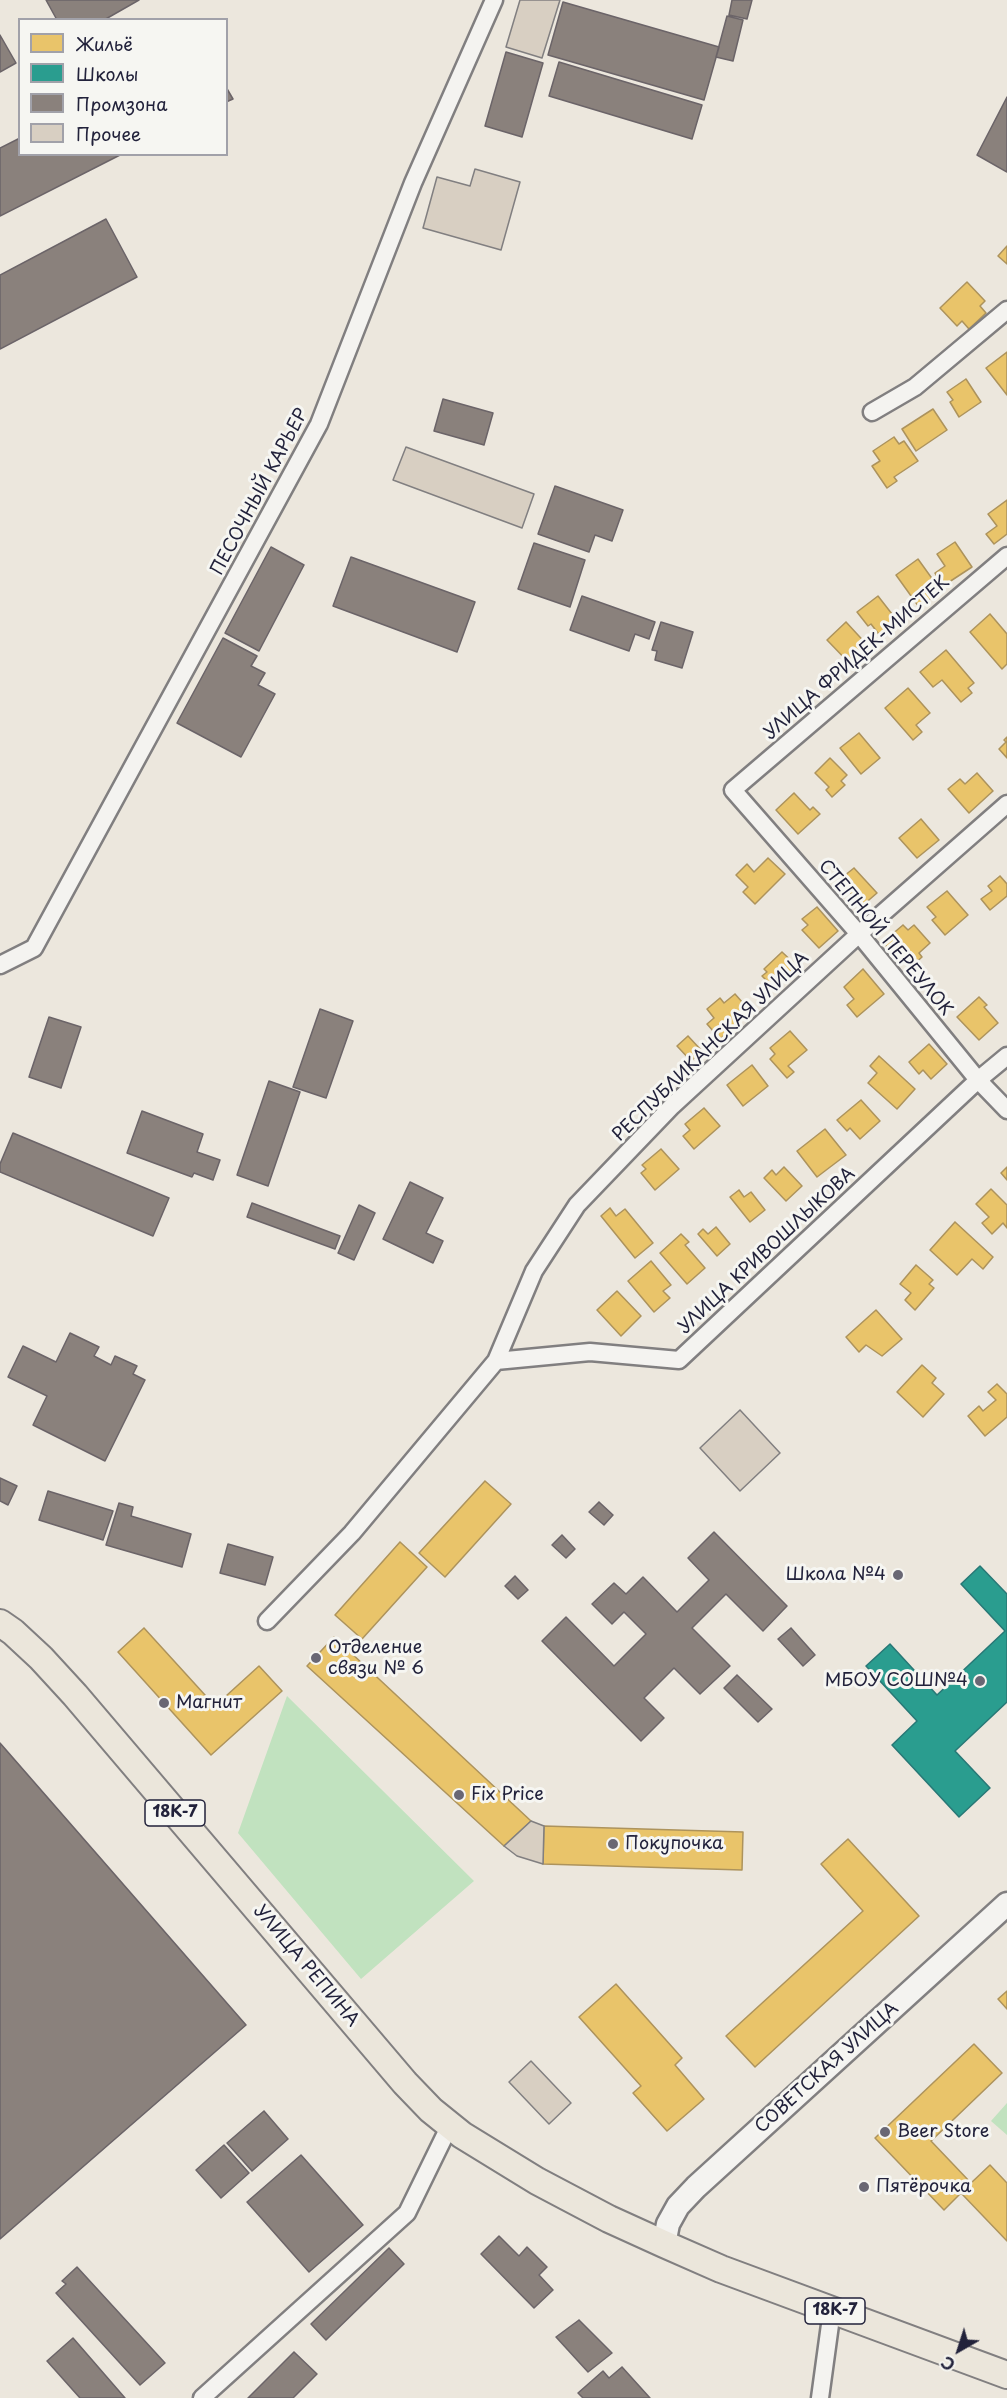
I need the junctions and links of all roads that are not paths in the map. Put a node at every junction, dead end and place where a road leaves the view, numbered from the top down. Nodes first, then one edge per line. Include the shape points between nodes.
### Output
1 (494, 0) edge
2 (1007, 310) edge
3 (872, 412) dead end
4 (1007, 556) edge
5 (733, 790) joint
6 (1007, 804) edge
7 (859, 934) junction
8 (0, 965) edge
9 (1007, 1056) edge
10 (978, 1080) junction
11 (1007, 1110) edge
12 (496, 1361) junction
13 (267, 1621) dead end
14 (0, 1623) edge
15 (1007, 1904) edge
16 (450, 2125) junction
17 (664, 2244) junction
18 (832, 2310) junction
19 (1007, 2375) edge
20 (202, 2398) edge
21 (820, 2398) edge

1 - 8 street, ПЕСОЧНЫЙ КАРЬЕР via 413,183 320,424 34,948
2 - 3 street via 915,387
4 - 5 street, УЛИЦА ФРИДЕК-МИСТЕК
5 - 7 street, СТЕПНОЙ ПЕРЕУЛОК
6 - 7 street, РЕСПУБЛИКАНСКАЯ УЛИЦА
7 - 10 street, СТЕПНОЙ ПЕРЕУЛОК
7 - 12 street, РЕСПУБЛИКАНСКАЯ УЛИЦА via 672,1106 577,1205 534,1271
9 - 10 street, УЛИЦА КРИВОШЛЫКОВА
10 - 11 street, СТЕПНОЙ ПЕРЕУЛОК
10 - 12 street, УЛИЦА КРИВОШЛЫКОВА via 679,1360 590,1352
12 - 13 street via 352,1533
14 - 16 main road, УЛИЦА РЕПИНА / 18К-7 via 14,1632 75,1695 405,2083
15 - 17 main road, СОВЕТСКАЯ УЛИЦА via 696,2187 678,2206 668,2224
16 - 17 main road, УЛИЦА РЕПИНА / 18К-7 via 537,2181
16 - 20 street via 407,2213
17 - 18 main road, 18К-7
18 - 19 main road, 18К-7
18 - 21 street

